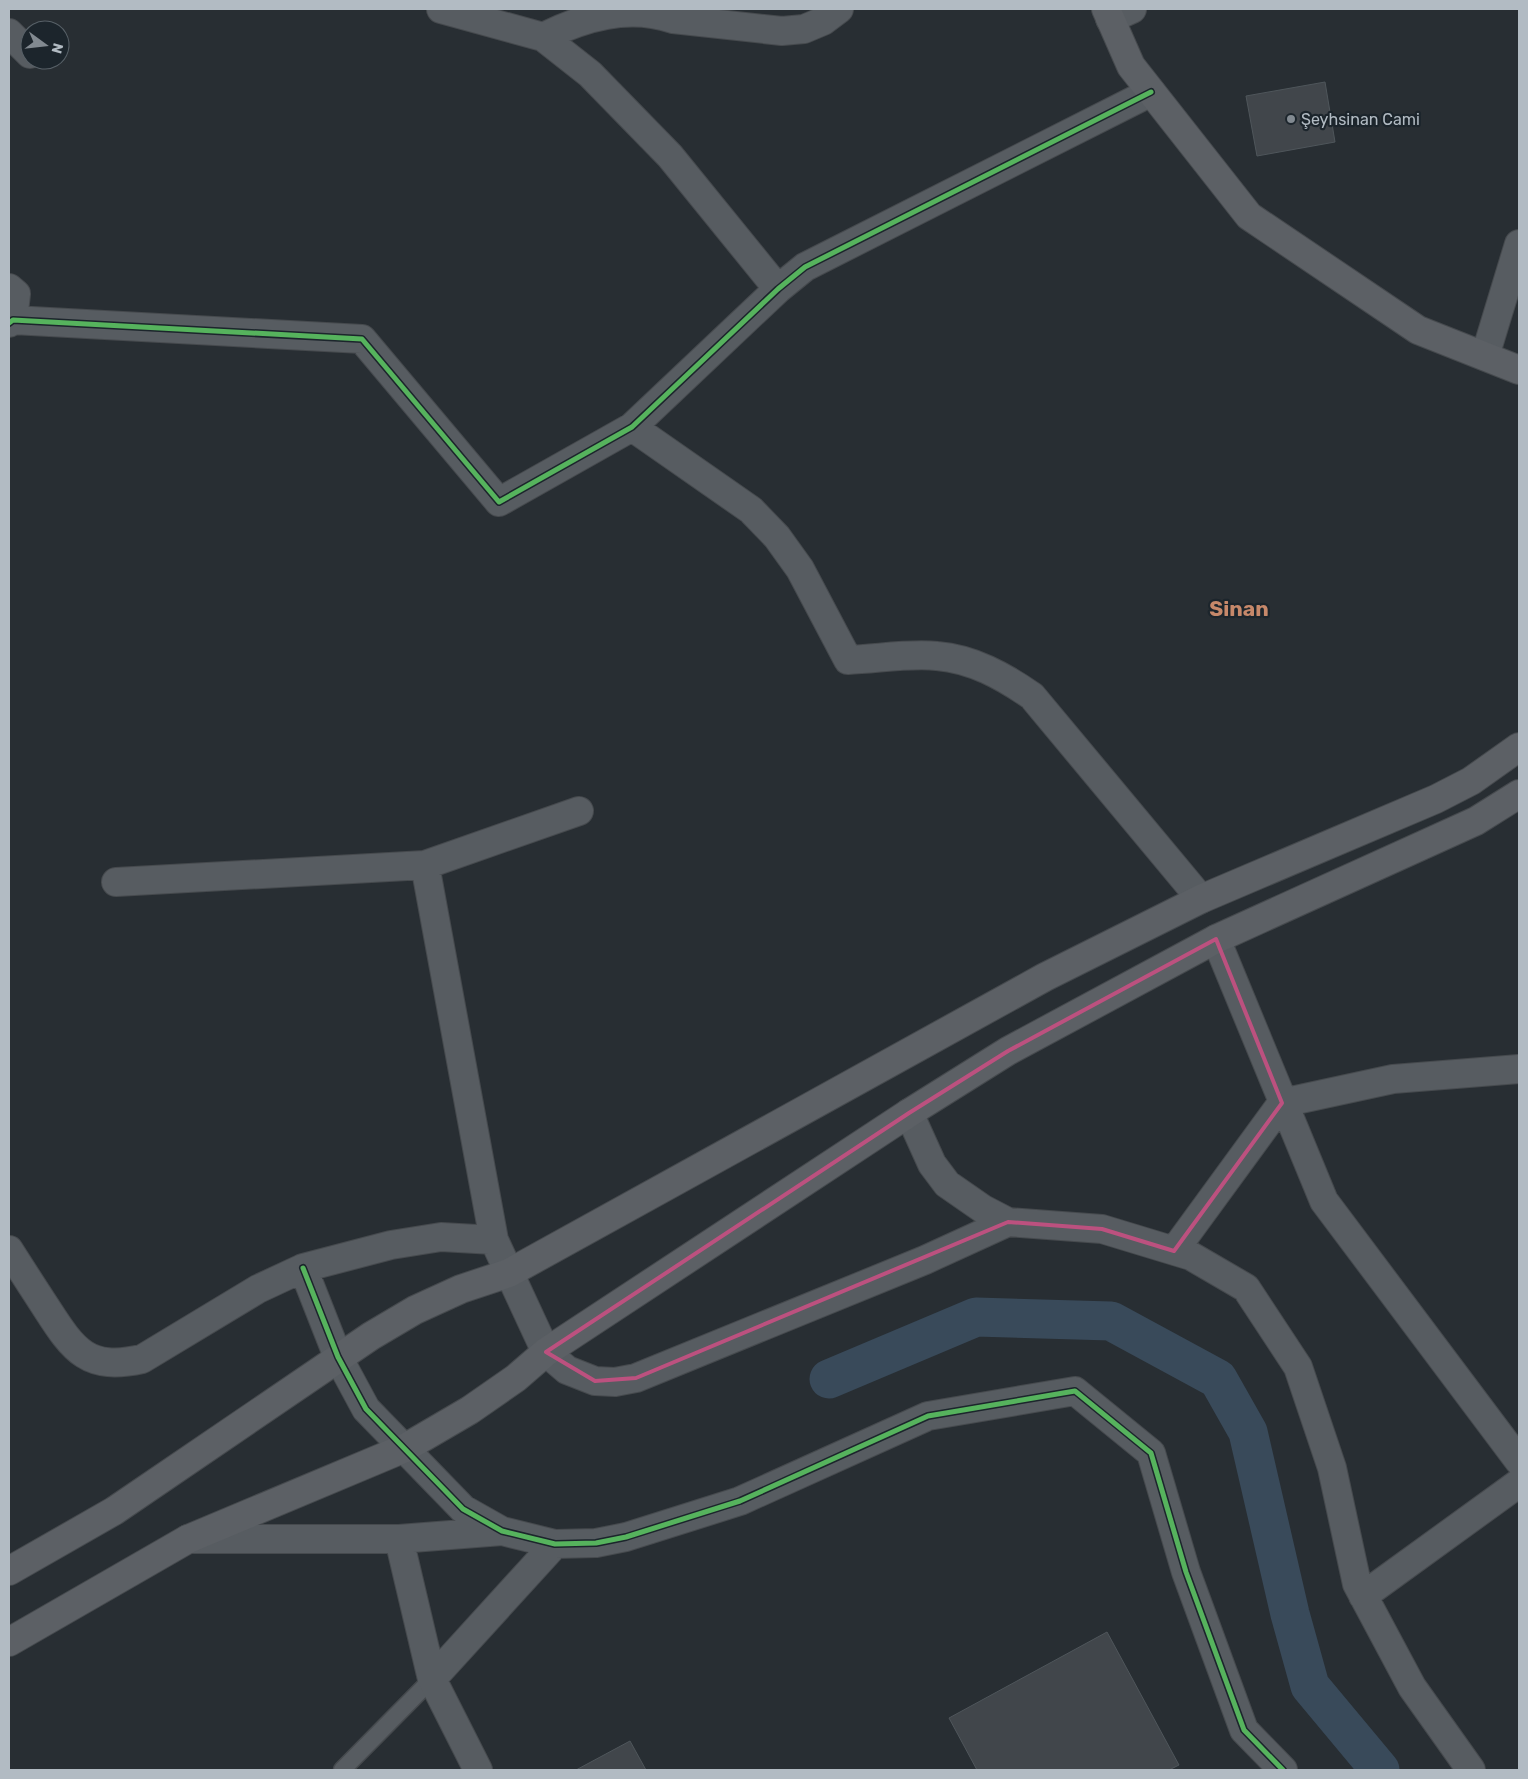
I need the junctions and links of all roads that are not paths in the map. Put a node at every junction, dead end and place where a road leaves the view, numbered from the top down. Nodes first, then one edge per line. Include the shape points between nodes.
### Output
1 (441, 9) edge
2 (838, 9) edge
3 (1116, 12) edge
4 (9, 33) edge
5 (543, 37) junction
6 (20, 44) edge
7 (1151, 92) junction
8 (1519, 244) edge
9 (9, 288) edge
10 (778, 289) junction
11 (11, 322) edge
12 (1485, 356) junction
13 (1519, 370) edge
14 (632, 428) junction
15 (1519, 747) edge
16 (1519, 794) edge
17 (579, 811) dead end
18 (425, 865) junction
19 (116, 882) dead end
20 (1201, 899) junction
21 (1216, 939) junction
22 (1519, 1069) edge
23 (1282, 1103) junction
24 (909, 1113) junction
25 (1008, 1222) junction
26 (494, 1240) junction
27 (9, 1250) edge
28 (1174, 1251) junction
29 (303, 1268) junction
30 (509, 1272) junction
31 (546, 1352) junction
32 (338, 1357) junction
33 (405, 1448) junction
34 (1519, 1461) edge
35 (1519, 1483) edge
36 (502, 1531) junction
37 (188, 1539) junction
38 (399, 1539) junction
39 (555, 1544) junction
40 (9, 1571) edge
41 (1363, 1596) junction
42 (9, 1642) edge
43 (432, 1678) junction
44 (342, 1770) edge
45 (478, 1770) edge
46 (1283, 1770) edge
47 (1471, 1770) edge

1 - 5 street
2 - 5 street via 804,28 782,31 673,19 656,13 622,12 580,22
3 - 7 main road via 1131,66
4 - 6 street
5 - 10 street via 590,74 670,156
7 - 10 street via 805,267
7 - 12 main road via 1249,216 1418,330
8 - 12 street
9 - 11 street via 16,294
10 - 14 street
11 - 14 street via 362,340 499,502
12 - 13 main road
14 - 20 street via 751,510 800,570 848,660 937,656 973,663 1004,676 1032,696
15 - 20 main road via 1471,781 1436,799
16 - 21 main road via 1476,821
17 - 18 street
18 - 19 street
18 - 26 street
20 - 30 main road via 1045,977
21 - 23 street
21 - 24 main road via 1025,1042
22 - 23 street via 1393,1080
23 - 28 street
23 - 34 street via 1324,1201
24 - 25 street via 932,1164 947,1184
24 - 31 main road
25 - 28 street via 1102,1229
25 - 31 street via 925,1260 636,1378 595,1381 567,1370
26 - 29 street via 441,1237
26 - 30 street
27 - 29 street via 68,1343 86,1356 122,1364 142,1359 258,1289
28 - 41 street via 1191,1256 1246,1288 1298,1367 1332,1468 1357,1584
29 - 32 street
30 - 31 street
30 - 32 main road via 415,1310
31 - 33 main road via 470,1410
32 - 33 street via 366,1409
32 - 40 main road via 114,1511
33 - 36 street via 463,1509
33 - 37 main road
35 - 41 street
36 - 38 street
36 - 39 street
37 - 38 street
37 - 42 main road
38 - 43 street
39 - 43 street
39 - 46 street via 596,1543 626,1537 740,1501 928,1416 1075,1391 1151,1453 1186,1572 1244,1730
41 - 47 street via 1412,1687
43 - 44 lane
43 - 45 street

